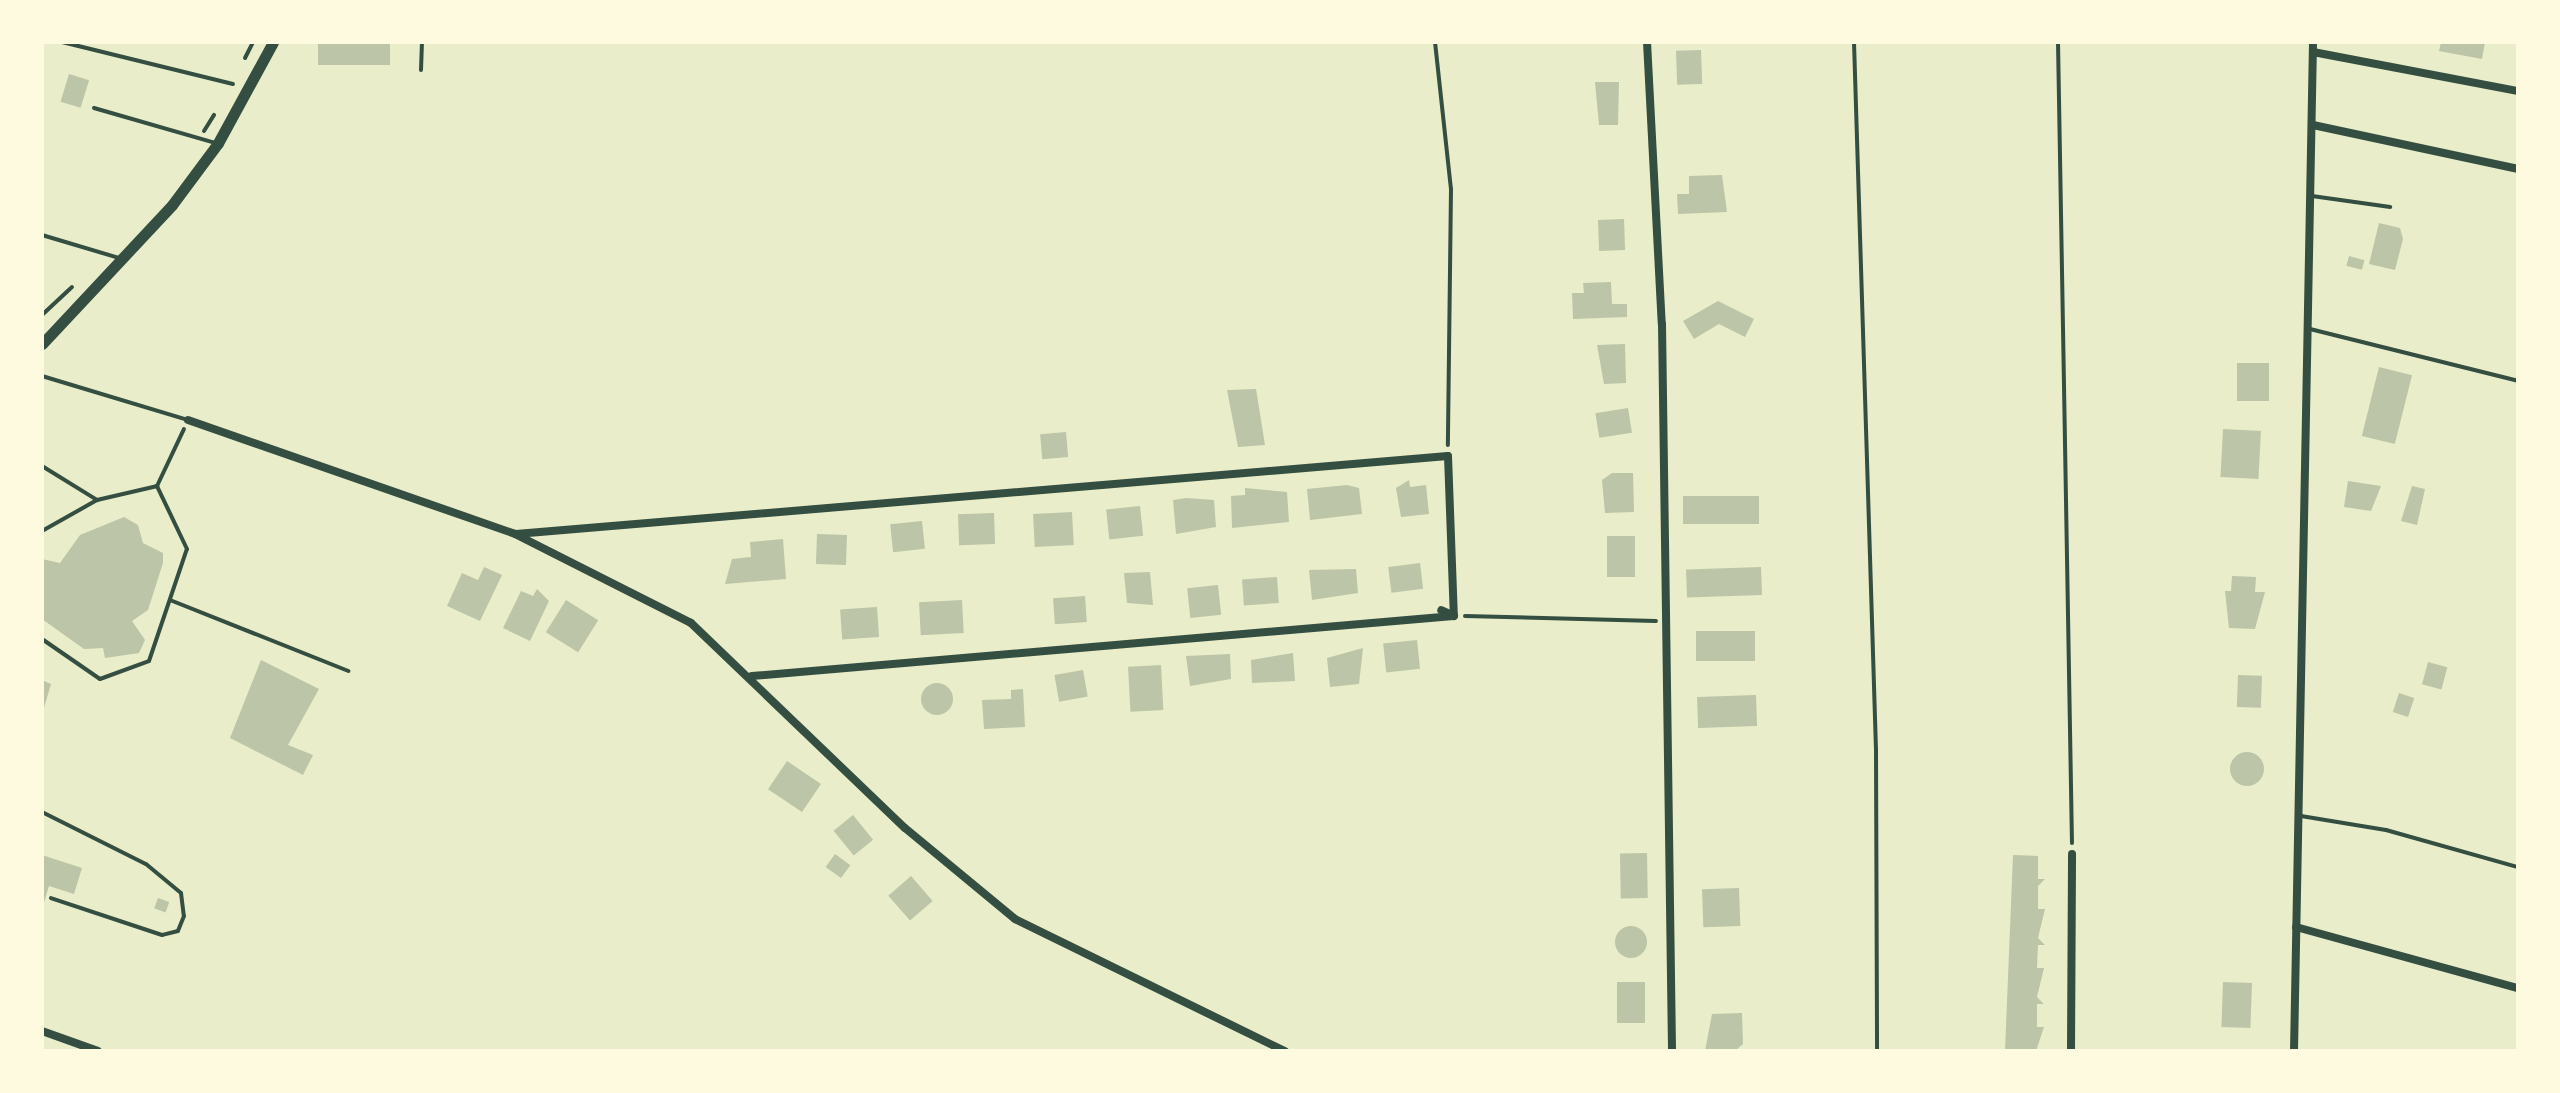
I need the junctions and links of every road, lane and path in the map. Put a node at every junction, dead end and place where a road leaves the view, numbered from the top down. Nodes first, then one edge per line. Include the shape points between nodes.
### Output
1 (62, 42) edge
2 (273, 42) edge
3 (422, 42) edge
4 (1435, 42) edge
5 (1647, 42) edge
6 (1854, 42) edge
7 (2058, 42) edge
8 (2313, 42) edge
9 (2313, 52) junction
10 (421, 70) dead end
11 (2518, 91) edge
12 (226, 95) dead end
13 (220, 106) dead end
14 (94, 108) dead end
15 (2313, 125) junction
16 (200, 139) junction
17 (218, 143) junction
18 (2518, 169) edge
19 (2312, 196) junction
20 (2390, 207) dead end
21 (42, 235) edge
22 (125, 260) junction
23 (84, 276) dead end
24 (42, 315) edge
25 (2310, 329) junction
26 (42, 344) edge
27 (42, 376) edge
28 (2518, 381) edge
29 (188, 420) junction
30 (1448, 456) junction
31 (42, 466) edge
32 (157, 486) junction
33 (97, 500) junction
34 (42, 531) edge
35 (515, 534) junction
36 (170, 600) junction
37 (1441, 610) dead end
38 (1454, 616) junction
39 (1666, 621) junction
40 (42, 639) edge
41 (348, 671) dead end
42 (752, 676) junction
43 (42, 812) edge
44 (2298, 815) junction
45 (2072, 854) joint
46 (2518, 867) edge
47 (51, 898) dead end
48 (2296, 927) junction
49 (2518, 988) edge
50 (42, 1031) edge
51 (98, 1051) edge
52 (1285, 1051) edge
53 (1672, 1051) edge
54 (1877, 1051) edge
55 (2071, 1051) edge
56 (2294, 1051) edge

1 - 12 path via 233,84
2 - 17 street
3 - 10 lane
4 - 30 path via 1451,189
5 - 39 street
6 - 54 path via 1876,749
7 - 45 path
8 - 9 street
9 - 11 street
9 - 15 street
13 - 16 path
14 - 16 lane
15 - 18 street
15 - 19 street
16 - 17 lane
17 - 22 street
19 - 20 lane
19 - 25 street
21 - 22 lane
22 - 26 street
23 - 24 path
25 - 28 lane
25 - 44 street
27 - 29 lane
29 - 32 path
29 - 35 street
30 - 35 street
30 - 38 street
31 - 33 path
32 - 33 path
32 - 36 path via 187,549
33 - 34 path
35 - 42 street via 691,623
36 - 40 path via 149,661 100,679
36 - 41 path
37 - 38 street
38 - 39 path
38 - 42 street
39 - 53 street
42 - 52 street via 905,828 1015,919
43 - 47 lane via 146,864 181,893 184,916 178,931 162,935
44 - 46 lane via 2386,830
44 - 48 street
45 - 55 street
48 - 49 street
48 - 56 street
50 - 51 street

